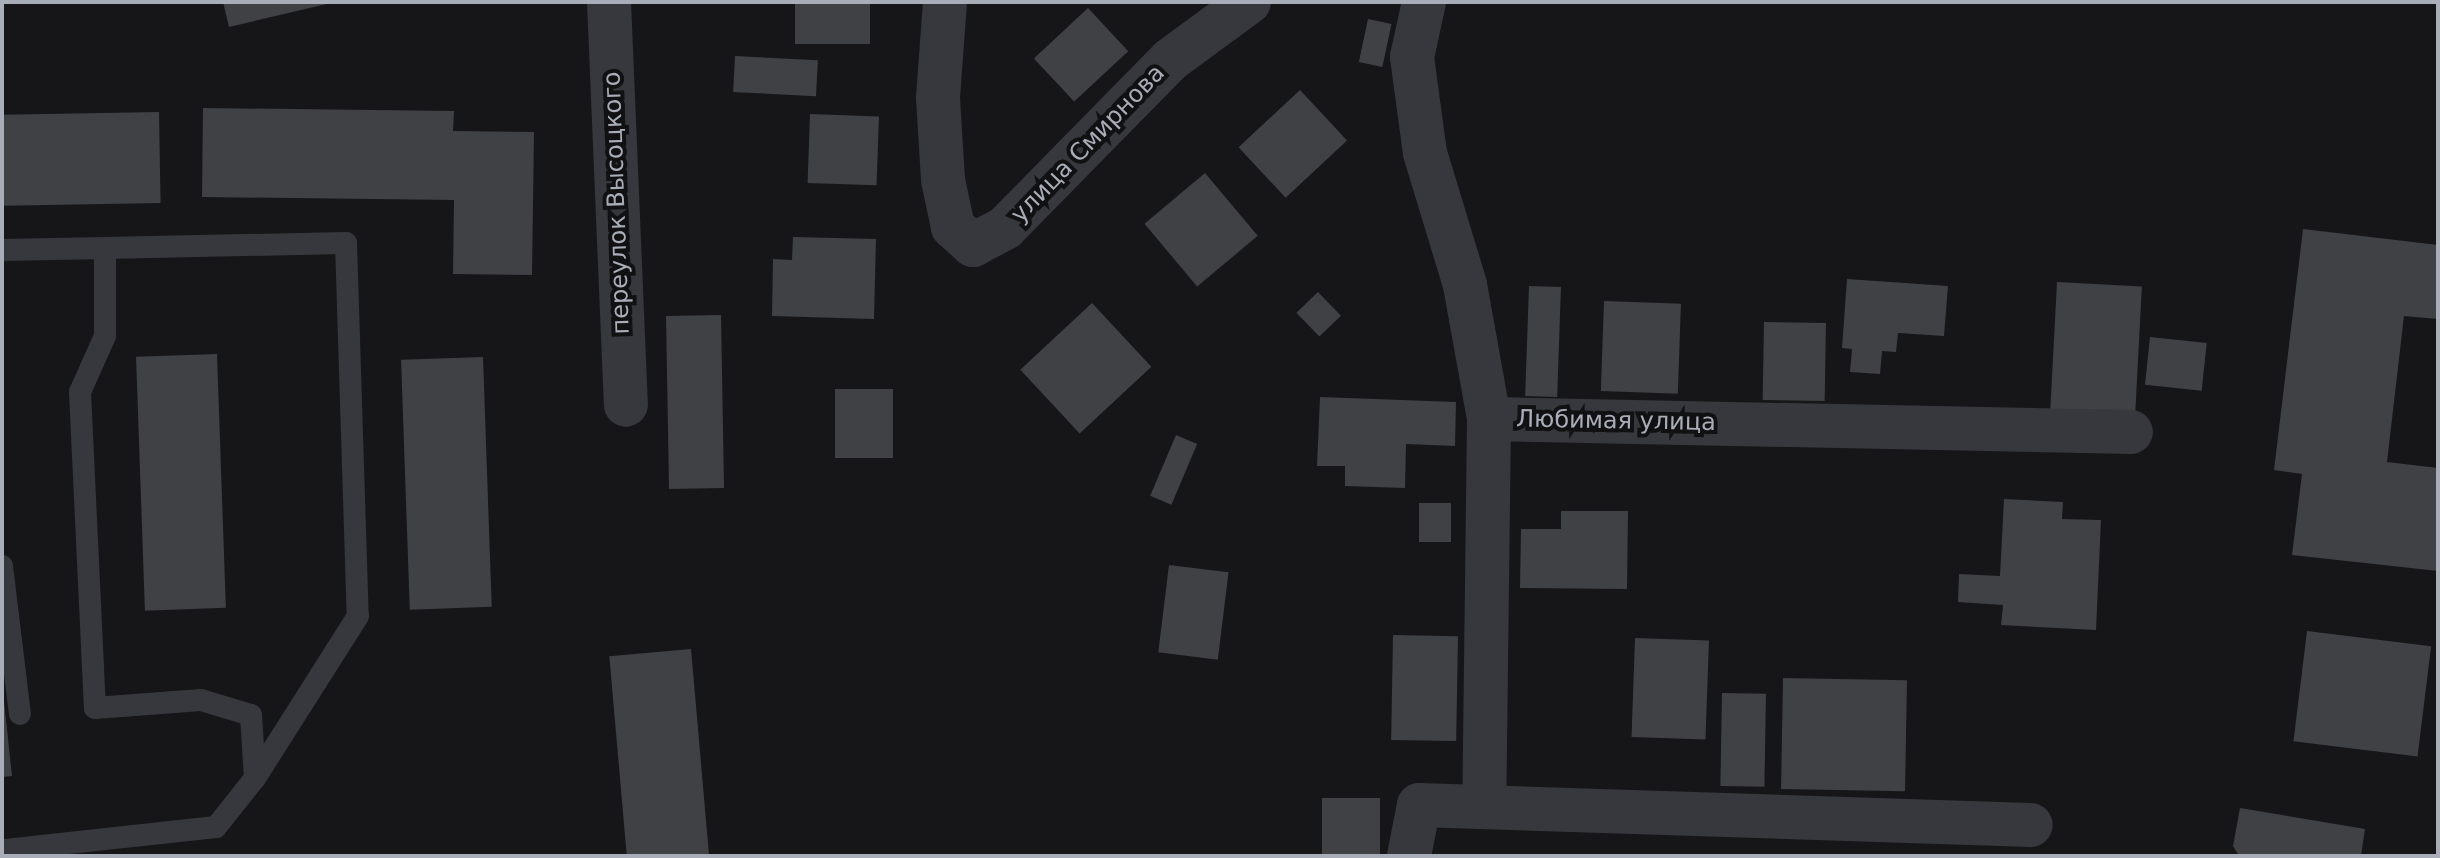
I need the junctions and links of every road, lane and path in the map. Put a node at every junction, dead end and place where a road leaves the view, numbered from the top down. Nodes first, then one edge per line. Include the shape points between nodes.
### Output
1 (609, 2) edge
2 (945, 2) edge
3 (1249, 2) edge
4 (1424, 2) edge
5 (105, 248) junction
6 (2, 250) edge
7 (626, 405) dead end
8 (1489, 419) junction
9 (2131, 432) dead end
10 (2, 566) edge
11 (20, 714) dead end
12 (255, 778) junction
13 (1484, 806) junction
14 (2031, 825) dead end
15 (4, 856) edge
16 (1409, 856) edge

1 - 7 street, переулок Высоцкого
2 - 3 street, улица Смирнова via 938,98 943,180 953,227 973,245 1005,228 1170,60
4 - 8 street via 1412,57 1425,153 1465,285
5 - 6 lane
5 - 12 lane via 105,336 80,392 95,708 201,700 251,715
5 - 12 lane via 346,243 358,616
8 - 9 street, Любимая улица
8 - 13 street, Любимая улица
10 - 11 lane
12 - 15 lane via 216,827 3,850
13 - 14 street
13 - 16 street via 1419,805

